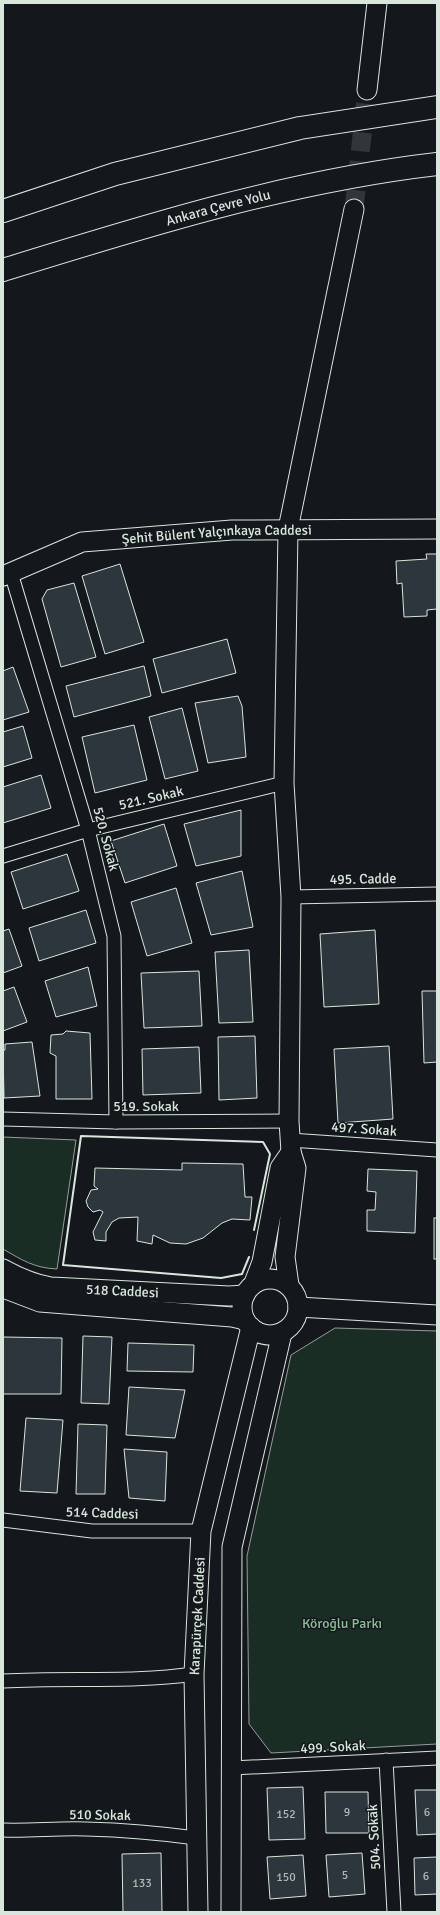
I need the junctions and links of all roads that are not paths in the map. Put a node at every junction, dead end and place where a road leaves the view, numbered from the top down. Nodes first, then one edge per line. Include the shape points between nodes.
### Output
1 (378, 3) edge
2 (367, 90) tunnel mouth
3 (437, 107) edge
4 (437, 164) edge
5 (6, 209) edge
6 (354, 209) tunnel mouth
7 (3, 270) edge
8 (288, 529) junction
9 (437, 529) edge
10 (7, 575) edge
11 (284, 783) junction
12 (88, 830) junction
13 (3, 856) edge
14 (437, 894) edge
15 (290, 897) junction
16 (3, 1119) edge
17 (116, 1122) junction
18 (290, 1138) junction
19 (437, 1150) edge
20 (3, 1269) edge
21 (289, 1285) junction
22 (3, 1288) edge
23 (249, 1289) junction
24 (298, 1307) junction
25 (437, 1314) edge
26 (248, 1324) junction
27 (282, 1333) junction
28 (3, 1520) edge
29 (200, 1531) junction
30 (194, 1674) junction
31 (3, 1681) edge
32 (437, 1758) edge
33 (386, 1760) junction
34 (232, 1768) junction
35 (3, 1830) edge
36 (196, 1838) junction
37 (198, 1912) edge
38 (231, 1912) edge
39 (394, 1912) edge

1 - 2 main road
3 - 5 highway via 300,128 115,174
4 - 7 highway, Ankara Çevre Yolu via 350,177 279,193 144,227
6 - 8 main road
8 - 9 main road, Şehit Bülent Yalçınkaya Caddesi
8 - 10 main road, Şehit Bülent Yalçınkaya Caddesi via 232,530 82,542
8 - 11 main road
10 - 12 street, 520. Sokak
11 - 12 street, 521. Sokak
11 - 15 main road
12 - 13 street, 521. Sokak
12 - 17 street, 520. Sokak via 114,936
14 - 15 street, 495. Cadde
15 - 18 main road
16 - 17 street, 519. Sokak
17 - 18 street, 519. Sokak
18 - 19 street, 497. Sokak
18 - 21 main road via 296,1168 284,1257
18 - 23 main road via 280,1168 262,1262
20 - 23 main road, 518 Caddesi via 34,1284 51,1287 221,1295
21 - 23 main road via 272,1278 262,1279
21 - 24 main road via 295,1293
22 - 26 main road, 518 Caddesi via 40,1302 232,1317
23 - 26 main road via 242,1307
24 - 25 main road
24 - 27 main road via 295,1320
26 - 27 main road via 263,1334
26 - 29 main road, Karapürçek Caddesi
27 - 34 main road via 232,1547
28 - 29 street, 514 Caddesi via 92,1531
29 - 30 main road, Karapürçek Caddesi
30 - 31 street via 160,1679
30 - 36 main road, Karapürçek Caddesi
32 - 33 street, 499. Sokak
33 - 34 street, 499. Sokak
33 - 39 street, 504. Sokak
34 - 38 main road
35 - 36 street, 510 Sokak via 92,1829 151,1832
36 - 37 main road, Karapürçek Caddesi

